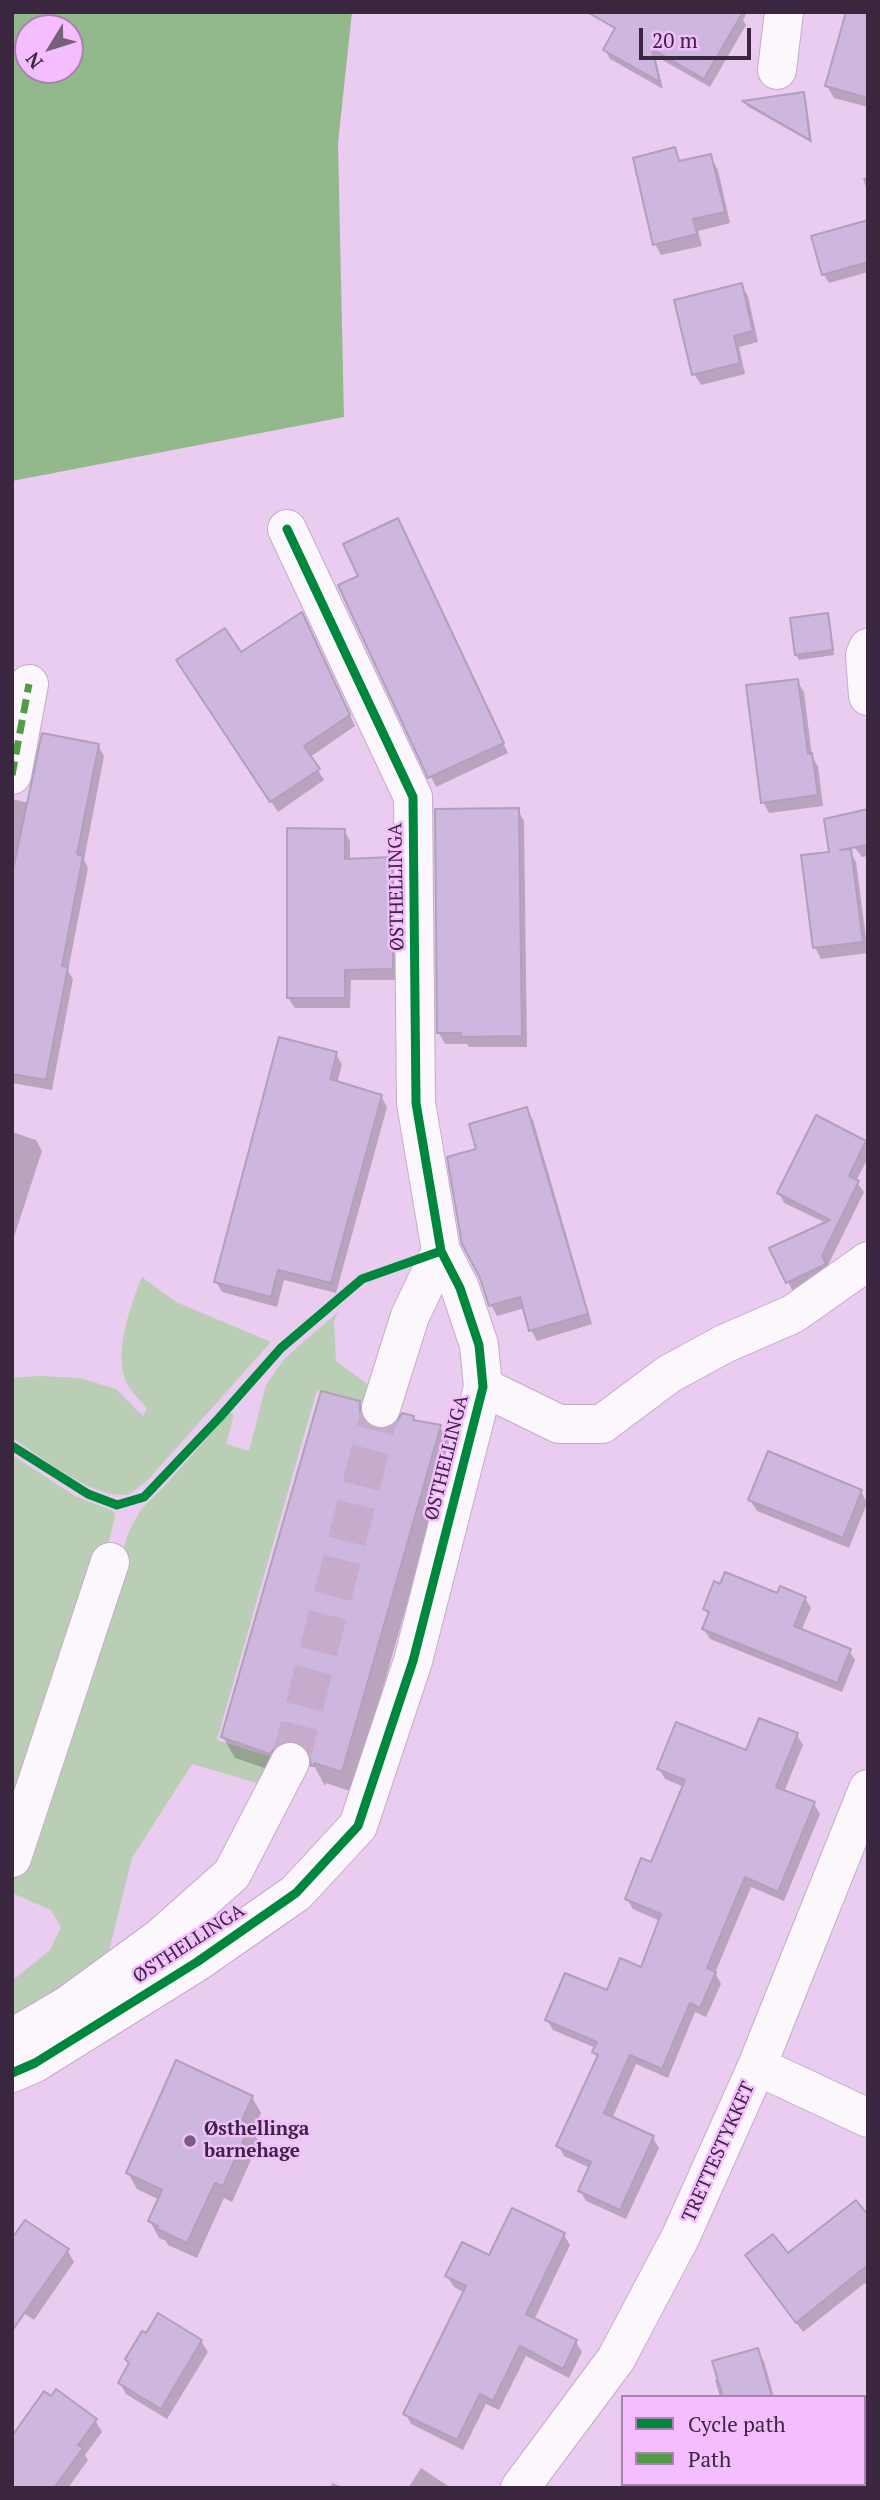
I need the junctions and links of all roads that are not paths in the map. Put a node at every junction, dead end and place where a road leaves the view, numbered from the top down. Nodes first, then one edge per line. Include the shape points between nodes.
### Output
1 (784, 12) edge
2 (777, 70) dead end
3 (287, 529) dead end
4 (868, 648) edge
5 (29, 684) dead end
6 (868, 696) edge
7 (12, 775) edge
8 (441, 1251) junction
9 (868, 1261) edge
10 (483, 1387) junction
11 (381, 1408) tunnel mouth
12 (110, 1562) dead end
13 (290, 1762) tunnel mouth
14 (868, 1789) edge
15 (857, 1847) edge
16 (12, 1858) edge
17 (12, 2038) edge
18 (757, 2066) junction
19 (12, 2073) edge
20 (866, 2111) edge
21 (520, 2488) edge

1 - 2 street
3 - 8 street, ØSTHELLINGA via 413,797 416,1103
4 - 6 street
5 - 7 street
8 - 10 street, ØSTHELLINGA via 480,1345
8 - 11 street via 410,1316
9 - 10 street via 793,1314 669,1374 602,1424 559,1424
10 - 19 street, ØSTHELLINGA via 413,1661 358,1826 296,1893 186,1969
12 - 16 street
13 - 17 street, ØSTHELLINGA via 232,1874 162,1937 68,2005
14 - 15 street, TRETTESTYKKET
15 - 18 street, TRETTESTYKKET
18 - 20 street
18 - 21 street, TRETTESTYKKET via 681,2236 617,2359

